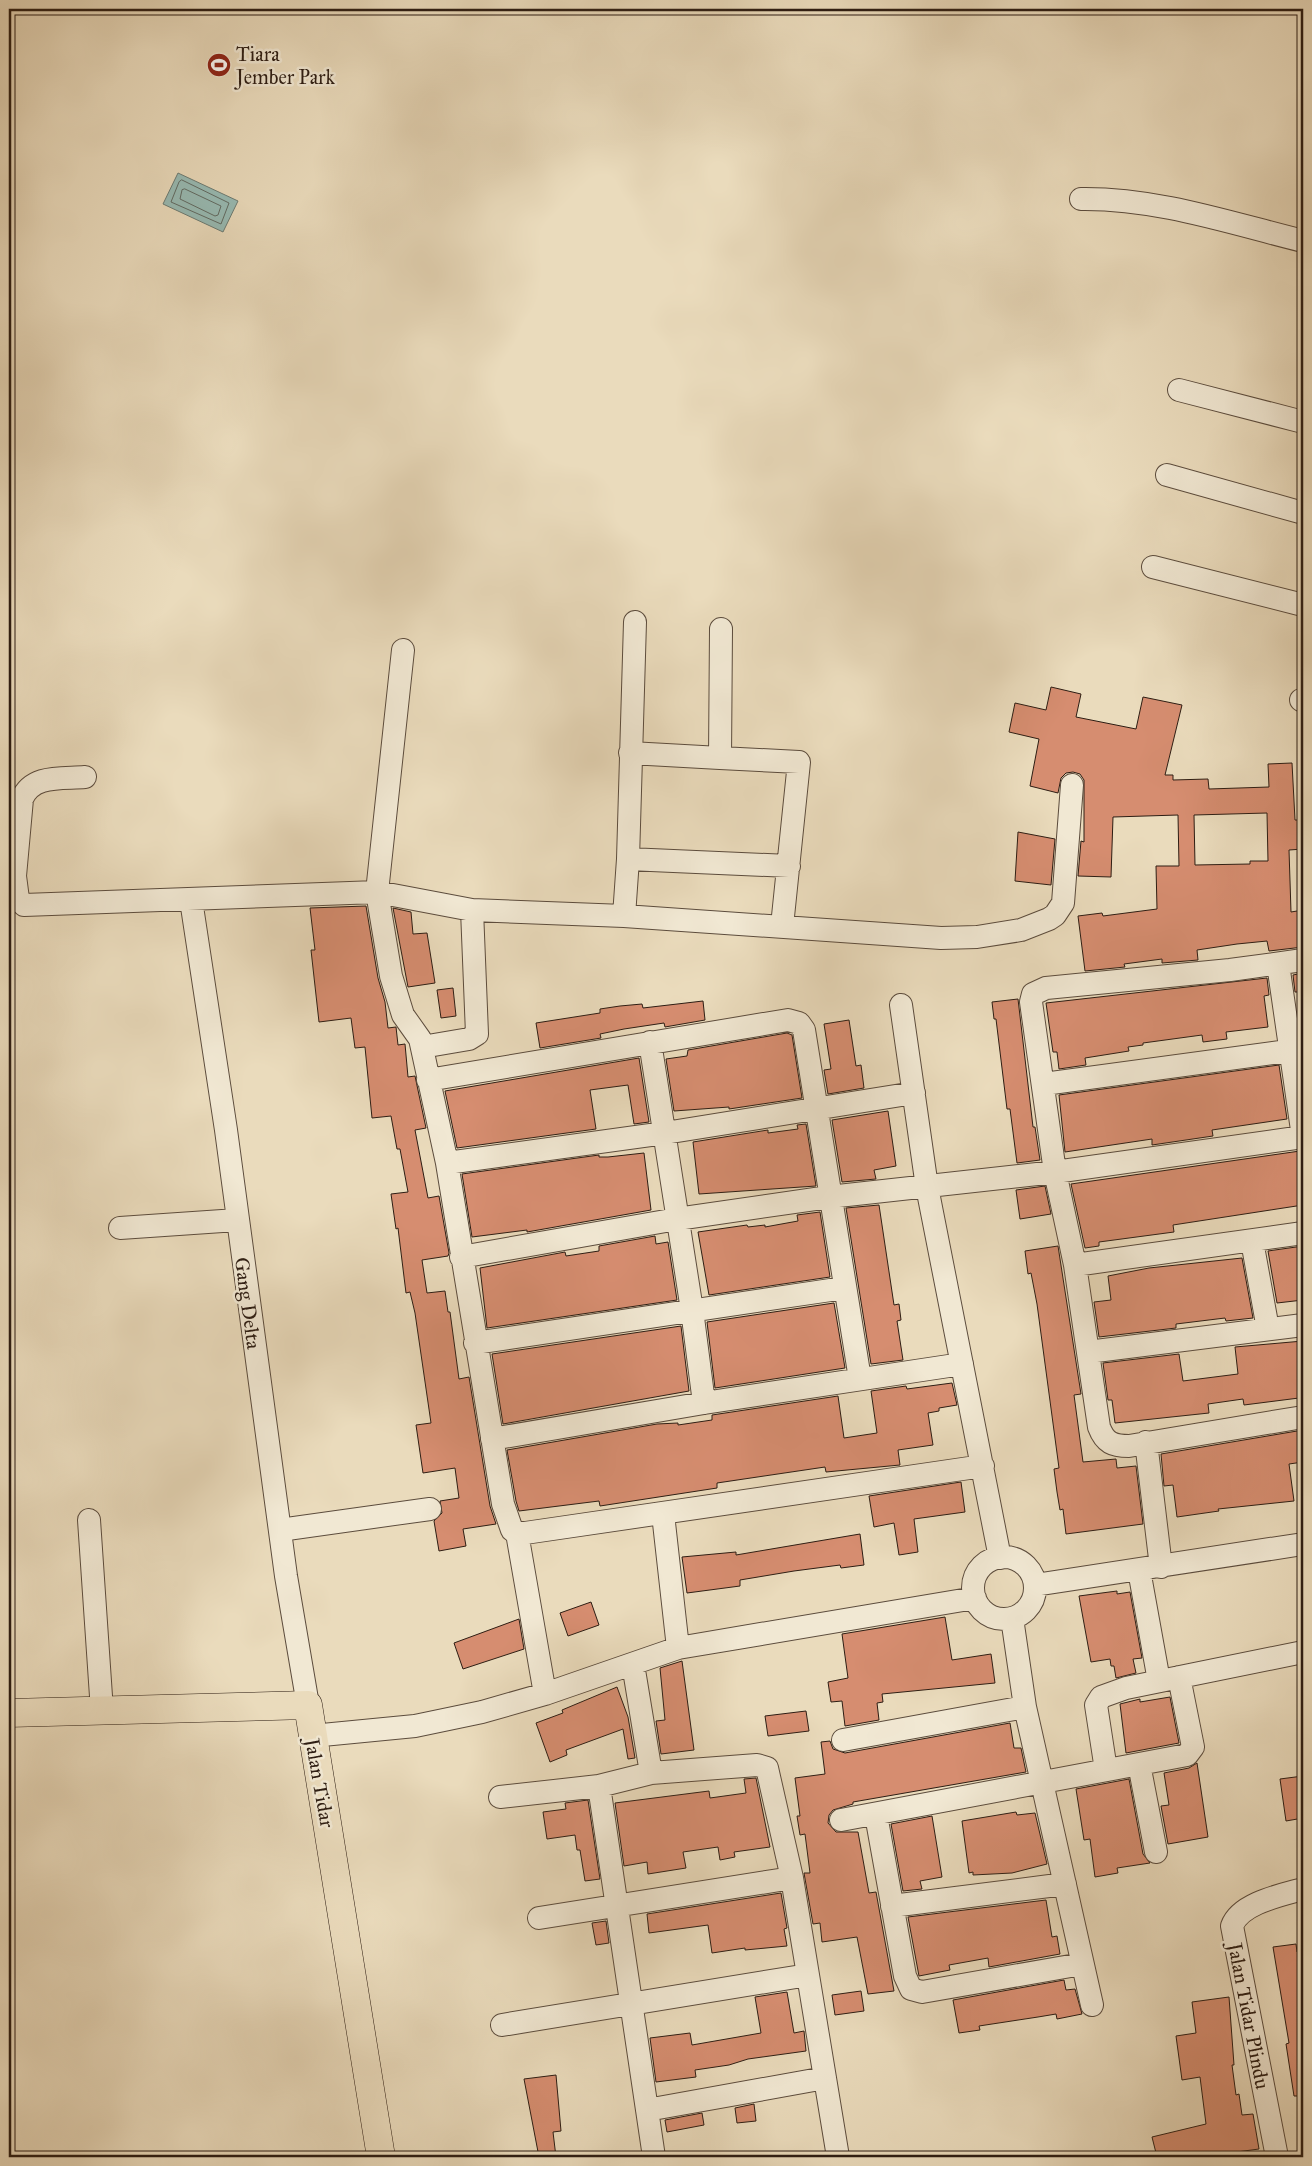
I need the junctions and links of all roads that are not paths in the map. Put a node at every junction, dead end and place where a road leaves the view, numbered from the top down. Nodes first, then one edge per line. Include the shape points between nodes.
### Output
1 (1081, 199) dead end
2 (1303, 241) edge
3 (1179, 390) dead end
4 (1303, 422) edge
5 (1167, 475) dead end
6 (1303, 513) edge
7 (1153, 566) dead end
8 (1303, 604) edge
9 (635, 622) dead end
10 (721, 629) dead end
11 (403, 650) dead end
12 (630, 753) junction
13 (720, 758) junction
14 (85, 777) dead end
15 (1072, 785) dead end
16 (628, 859) junction
17 (788, 866) junction
18 (377, 892) junction
19 (191, 900) junction
20 (472, 910) junction
21 (624, 916) junction
22 (782, 926) junction
23 (1303, 960) edge
24 (1278, 964) junction
25 (901, 1005) dead end
26 (650, 1042) junction
27 (422, 1047) junction
28 (1297, 1050) edge
29 (428, 1080) junction
30 (1044, 1084) junction
31 (914, 1094) junction
32 (816, 1108) junction
33 (665, 1133) junction
34 (1303, 1137) edge
35 (446, 1163) junction
36 (1054, 1172) junction
37 (927, 1187) junction
38 (829, 1197) junction
39 (677, 1218) junction
40 (237, 1220) junction
41 (120, 1228) dead end
42 (1303, 1233) edge
43 (1252, 1241) junction
44 (461, 1257) junction
45 (1075, 1265) junction
46 (844, 1288) junction
47 (692, 1310) junction
48 (1303, 1325) edge
49 (1268, 1329) junction
50 (476, 1343) junction
51 (1088, 1352) junction
52 (962, 1364) junction
53 (860, 1379) junction
54 (704, 1403) junction
55 (1303, 1417) edge
56 (492, 1439) junction
57 (1146, 1442) junction
58 (984, 1466) junction
59 (430, 1509) dead end
60 (663, 1514) junction
61 (89, 1520) dead end
62 (280, 1530) junction
63 (517, 1533) junction
64 (1303, 1544) edge
65 (1000, 1558) junction
66 (1161, 1567) junction
67 (1139, 1570) junction
68 (1035, 1585) junction
69 (975, 1598) junction
70 (1012, 1618) junction
71 (678, 1648) junction
72 (1303, 1652) edge
73 (632, 1664) junction
74 (1169, 1679) junction
75 (545, 1694) junction
76 (308, 1705) junction
77 (1025, 1707) junction
78 (102, 1711) junction
79 (9, 1713) edge
80 (312, 1736) junction
81 (843, 1740) dead end
82 (1139, 1764) junction
83 (1106, 1770) junction
84 (651, 1773) junction
85 (1043, 1783) junction
86 (599, 1786) junction
87 (500, 1797) dead end
88 (876, 1815) junction
89 (841, 1820) dead end
90 (1156, 1852) dead end
91 (792, 1878) junction
92 (1065, 1884) junction
93 (1303, 1889) edge
94 (617, 1906) junction
95 (892, 1906) junction
96 (539, 1918) dead end
97 (1082, 1964) junction
98 (808, 1975) junction
99 (633, 2004) junction
100 (1092, 2006) dead end
101 (502, 2025) dead end
102 (825, 2078) junction
103 (647, 2110) junction
104 (381, 2157) edge
105 (654, 2157) edge
106 (838, 2157) edge
107 (1277, 2157) edge

1 - 2 street via 1116,199 1155,205
3 - 4 street
5 - 6 street
7 - 8 street
9 - 12 street
10 - 13 street
11 - 18 street
12 - 13 street
12 - 16 street
13 - 17 street via 799,762
14 - 19 street via 42,780 25,792 15,876 19,902 24,905
15 - 22 street via 1063,904 1049,919 1006,934 940,938
16 - 17 street
16 - 21 street
17 - 22 street
18 - 19 street
18 - 20 street
18 - 27 street via 398,1004 416,1031
19 - 40 street, Gang Delta
20 - 21 street
20 - 27 street via 477,1034 469,1039
21 - 22 street
23 - 24 street
24 - 28 street
24 - 30 street via 1039,990 1033,994 1031,1002
25 - 31 street
26 - 29 street
26 - 32 street via 796,1021 804,1030
26 - 33 street
27 - 29 street
28 - 30 street
28 - 34 street
29 - 35 street
30 - 36 street
31 - 32 street
31 - 37 street
32 - 33 street
32 - 38 street
33 - 35 street
33 - 39 street
34 - 36 street
35 - 44 street
36 - 37 street
36 - 45 street
37 - 38 street
37 - 52 street
38 - 39 street
38 - 46 street
39 - 44 street
39 - 47 street
40 - 41 street
40 - 62 street, Gang Delta
42 - 43 street
43 - 45 street
43 - 49 street
44 - 50 street
45 - 51 street
46 - 47 street
46 - 53 street
47 - 50 street
47 - 54 street
48 - 49 street
49 - 51 street
50 - 56 street
51 - 57 street via 1099,1427 1104,1438 1114,1446
52 - 53 street
52 - 58 street
53 - 54 street
54 - 56 street
55 - 57 street
56 - 63 street via 506,1518
57 - 66 street
58 - 60 street
58 - 65 street
59 - 62 street
60 - 63 street
60 - 71 street
61 - 78 street
62 - 76 street, Gang Delta
63 - 75 street
64 - 66 street
65 - 68 street via 1024,1564 1030,1570
65 - 69 street via 981,1567 974,1582
66 - 67 street
67 - 68 street
67 - 74 street
68 - 70 street via 1035,1594 1027,1610
69 - 70 street via 989,1615 1000,1619
69 - 71 street
70 - 77 street
71 - 73 street
72 - 74 street
73 - 75 street
73 - 84 street
74 - 82 street via 1192,1750 1187,1755
74 - 83 street via 1117,1690 1098,1700 1096,1705
75 - 80 street via 415,1726
76 - 78 main road
76 - 80 main road, Jalan Tidar
77 - 81 street
77 - 85 street
78 - 79 main road
80 - 104 main road, Jalan Tidar
82 - 83 street
82 - 90 street
83 - 85 street
84 - 86 street
84 - 91 street via 758,1765 767,1768
85 - 88 street
85 - 92 street
86 - 87 street
86 - 94 street
88 - 89 street
88 - 95 street
91 - 94 street
91 - 98 street
92 - 95 street
92 - 97 street
93 - 107 street, Jalan Tidar Plindu via 1262,1901 1240,1914 1232,1926
94 - 96 street
94 - 99 street
95 - 97 street via 905,1976 910,1989 915,1992
97 - 100 street
98 - 99 street
98 - 102 street
99 - 101 street
99 - 103 street
102 - 103 street
102 - 106 street
103 - 105 street

